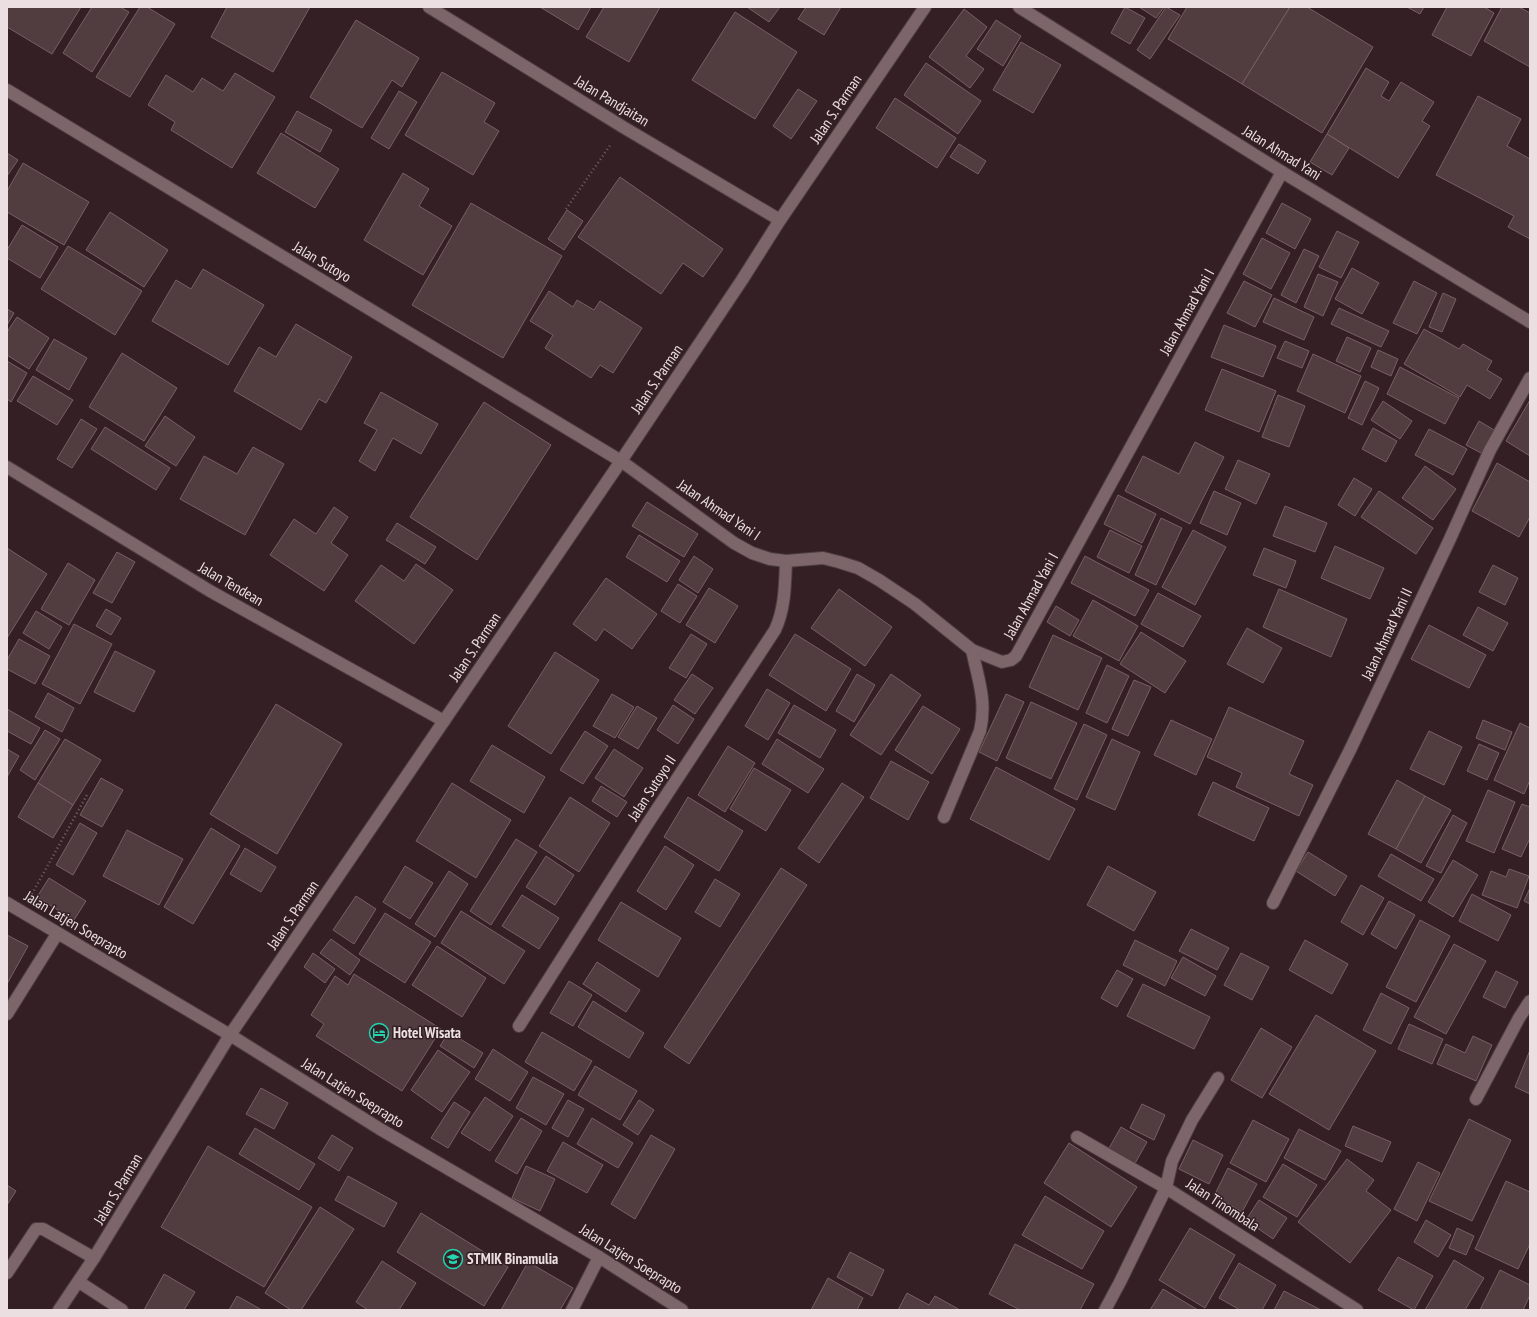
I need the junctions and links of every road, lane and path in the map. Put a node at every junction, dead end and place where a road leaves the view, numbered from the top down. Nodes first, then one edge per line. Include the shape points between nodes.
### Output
1 (429, 7) edge
2 (925, 7) edge
3 (1019, 7) edge
4 (7, 90) edge
5 (623, 127) junction
6 (1282, 172) junction
7 (566, 209) dead end
8 (780, 220) junction
9 (1530, 322) edge
10 (1530, 378) edge
11 (621, 461) junction
12 (7, 467) edge
13 (786, 561) junction
14 (972, 650) junction
15 (444, 721) junction
16 (88, 793) dead end
17 (944, 817) dead end
18 (7, 903) edge
19 (1273, 903) dead end
20 (22, 912) junction
21 (57, 934) junction
22 (1530, 1001) edge
23 (7, 1014) edge
24 (519, 1026) dead end
25 (230, 1035) junction
26 (1218, 1078) dead end
27 (1476, 1099) dead end
28 (1077, 1137) dead end
29 (1166, 1188) junction
30 (599, 1257) junction
31 (94, 1258) junction
32 (7, 1273) edge
33 (79, 1282) junction
34 (59, 1310) edge
35 (122, 1310) edge
36 (572, 1310) edge
37 (682, 1310) edge
38 (1105, 1310) edge
39 (1357, 1310) edge

1 - 5 street, Jalan Pandjaitan
2 - 8 street, Jalan S. Parman
3 - 6 street, Jalan Ahmad Yani
4 - 11 street, Jalan Sutoyo
5 - 7 path
5 - 8 street, Jalan Pandjaitan
6 - 9 street, Jalan Ahmad Yani
6 - 14 street, Jalan Ahmad Yani I via 1016,656 1002,662
8 - 11 street, Jalan S. Parman
10 - 19 street, Jalan Ahmad Yani II via 1490,450 1351,748
11 - 13 street, Jalan Ahmad Yani I via 734,543 752,553
11 - 15 street, Jalan S. Parman
12 - 15 street, Jalan Tendean via 210,591
13 - 14 street, Jalan Ahmad Yani I via 823,558 858,568 915,604
13 - 24 street, Jalan Sutoyo II via 781,618 775,630
14 - 17 street via 984,701 982,720 980,731
15 - 25 street, Jalan S. Parman
16 - 20 path
18 - 20 street, Jalan Latjen Soeprapto
20 - 21 street, Jalan Latjen Soeprapto
21 - 23 street
21 - 25 street, Jalan Latjen Soeprapto
22 - 27 street
25 - 30 street, Jalan Latjen Soeprapto via 380,1129
25 - 31 street, Jalan S. Parman
26 - 29 street via 1192,1120 1172,1161
28 - 29 street
29 - 38 street, Jalan Tinombala
29 - 39 street, Jalan Tinombala
30 - 36 street
30 - 37 street, Jalan Latjen Soeprapto
31 - 32 street via 43,1229 36,1230
31 - 33 street, Jalan S. Parman
33 - 34 street, Jalan S. Parman
33 - 35 street

